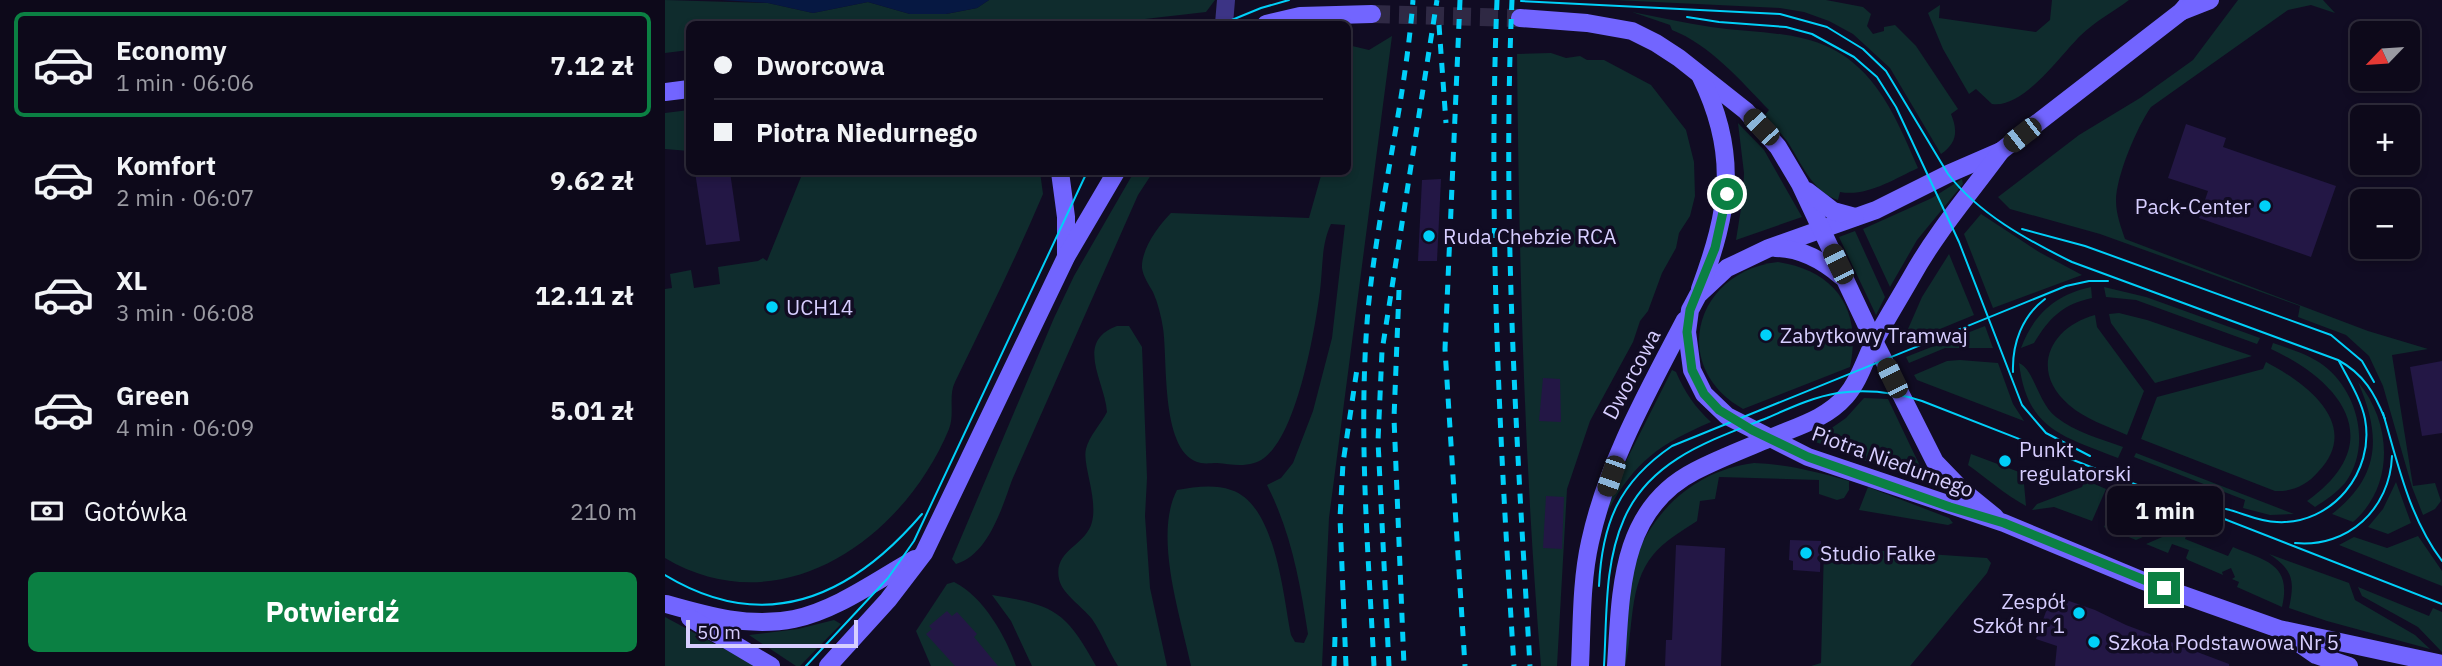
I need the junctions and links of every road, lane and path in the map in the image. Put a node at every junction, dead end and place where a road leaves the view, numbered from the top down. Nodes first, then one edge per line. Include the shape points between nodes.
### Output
1 (1226, 0) edge
2 (2210, 0) edge
3 (2186, 6) edge
4 (1372, 14) tunnel mouth
5 (1520, 18) tunnel mouth
6 (1224, 21) edge
7 (1279, 21) edge
8 (1701, 77) junction
9 (686, 89) edge
10 (665, 92) edge
11 (2001, 151) junction
12 (1060, 175) edge
13 (1114, 175) edge
14 (1800, 184) junction
15 (1855, 217) junction
16 (1821, 229) junction
17 (1769, 248) junction
18 (1066, 257) junction
19 (1846, 281) junction
20 (1694, 303) junction
21 (1874, 341) junction
22 (1769, 438) junction
23 (1732, 455) junction
24 (1808, 457) junction
25 (2004, 523) junction
26 (924, 553) junction
27 (665, 604) edge
28 (2279, 629) junction
29 (848, 646) junction
30 (2442, 664) edge
31 (771, 666) edge
32 (828, 666) edge
33 (844, 666) edge
34 (1580, 666) edge
35 (1616, 666) edge
36 (2349, 666) edge

1 - 6 street
2 - 3 main road
3 - 11 main road
4 - 7 main road
5 - 8 main road via 1632,31
8 - 14 main road via 1761,127
8 - 20 main road, Dworcowa via 1722,131 1728,179 1715,248
9 - 10 main road
11 - 15 main road
11 - 21 main road via 1928,248
12 - 18 main road
13 - 18 main road
14 - 15 main road via 1824,207
14 - 16 main road
15 - 16 main road
16 - 17 main road
16 - 19 main road
17 - 19 main road via 1815,257
17 - 20 main road via 1727,268
18 - 26 main road
19 - 21 main road
20 - 22 main road via 1688,352 1704,394 1727,416
20 - 34 main road, Dworcowa via 1623,438 1590,540
21 - 22 main road via 1857,380 1837,405
21 - 25 main road, Piotra Niedurnego via 1935,462
22 - 23 main road
22 - 24 main road, Piotra Niedurnego
23 - 24 main road
23 - 35 main road via 1693,471 1655,502 1641,522 1627,556 1621,588
24 - 25 main road, Piotra Niedurnego
25 - 28 main road, Piotra Niedurnego via 2141,580
26 - 27 main road via 832,606 794,619 752,622 714,618
26 - 29 main road
27 - 31 main road
28 - 30 main road, Piotra Niedurnego
28 - 36 main road, Piotra Niedurnego via 2316,655
29 - 32 main road
29 - 33 street

